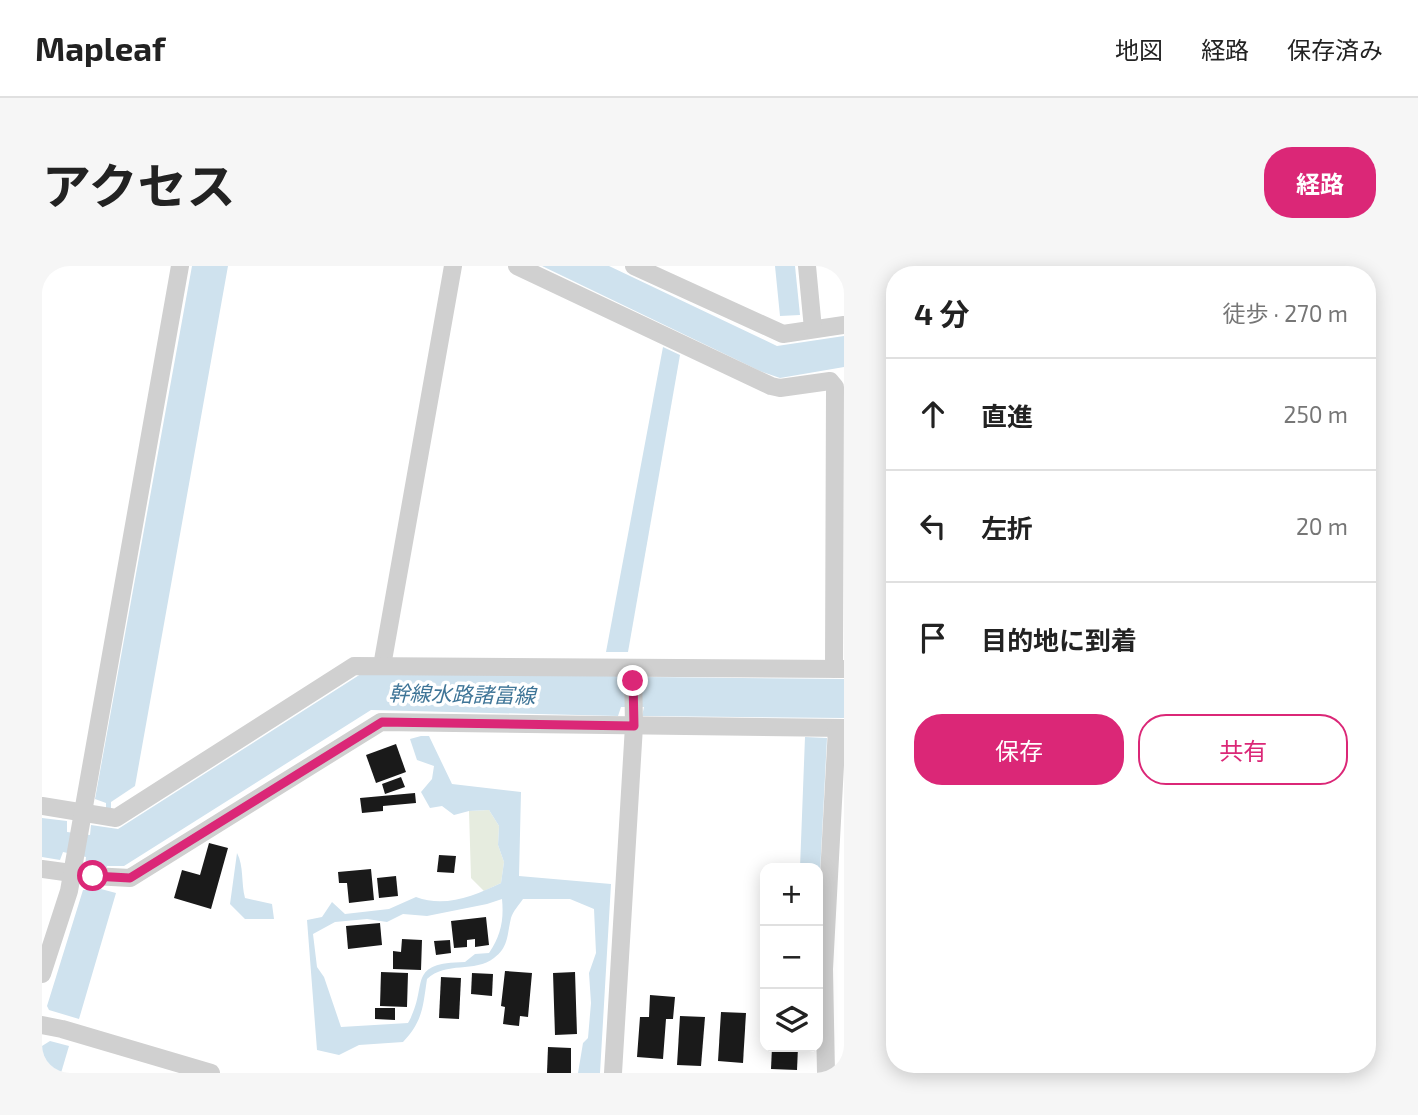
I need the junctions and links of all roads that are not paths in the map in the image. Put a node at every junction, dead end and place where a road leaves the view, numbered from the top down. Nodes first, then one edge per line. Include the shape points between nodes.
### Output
1 (180, 266) edge
2 (453, 266) edge
3 (517, 266) edge
4 (634, 266) edge
5 (807, 266) edge
6 (844, 325) edge
7 (813, 329) junction
8 (382, 666) junction
9 (839, 669) edge
10 (633, 674) junction
11 (634, 718) junction
12 (840, 728) edge
13 (42, 806) edge
14 (81, 819) junction
15 (73, 866) junction
16 (42, 869) edge
17 (42, 974) edge
18 (42, 1025) edge
19 (211, 1073) edge
20 (612, 1073) edge
21 (826, 1073) edge

1 - 14 street
2 - 8 street
3 - 9 street via 771,386 830,381 835,387
4 - 7 street via 783,334
5 - 7 street
6 - 7 street
8 - 10 street
8 - 14 street via 354,666 116,818
9 - 10 street
10 - 11 street
11 - 12 street
11 - 15 street via 382,722 130,878 100,877
11 - 20 street
12 - 21 street via 824,969
13 - 14 street
14 - 15 street
15 - 16 street
15 - 17 street
18 - 19 street

